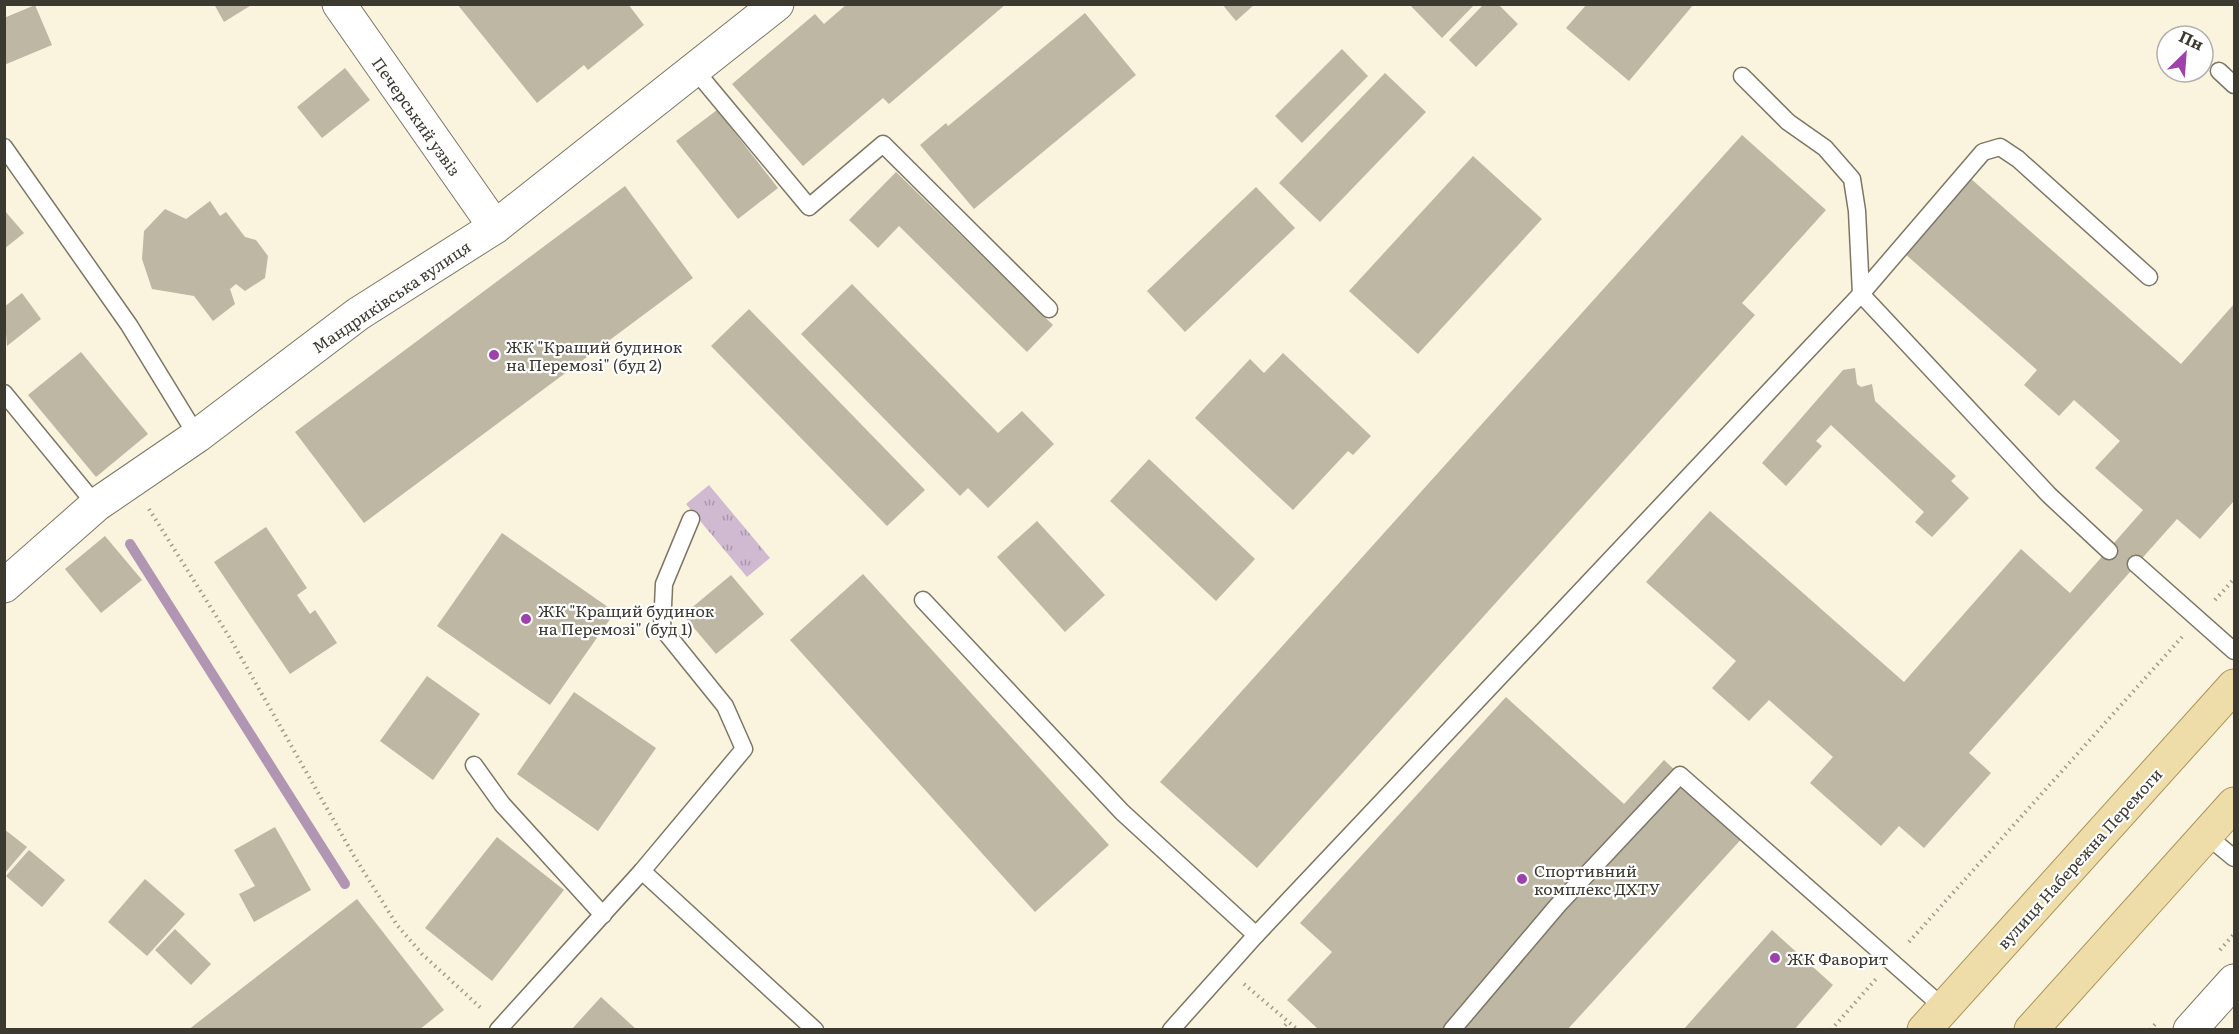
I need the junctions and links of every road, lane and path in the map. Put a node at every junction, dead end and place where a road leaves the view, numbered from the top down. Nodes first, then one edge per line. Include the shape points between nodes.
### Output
1 (339, 4) edge
2 (777, 4) edge
3 (695, 70) junction
4 (2219, 71) dead end
5 (1742, 76) dead end
6 (2235, 85) edge
7 (4, 147) edge
8 (495, 227) junction
9 (2149, 277) dead end
10 (1861, 294) junction
11 (1049, 309) dead end
12 (4, 393) edge
13 (197, 436) junction
14 (130, 480) junction
15 (96, 505) junction
16 (692, 519) dead end
17 (2109, 551) dead end
18 (2136, 564) dead end
19 (2235, 579) edge
20 (4, 586) edge
21 (923, 600) dead end
22 (2198, 619) junction
23 (2235, 651) edge
24 (2235, 686) edge
25 (474, 765) dead end
26 (2235, 804) edge
27 (2206, 835) junction
28 (2235, 858) edge
29 (642, 871) junction
30 (603, 915) junction
31 (1256, 935) junction
32 (1902, 949) dead end
33 (1225, 968) junction
34 (1878, 976) dead end
35 (2235, 981) edge
36 (1934, 1019) edge
37 (1289, 1021) junction
38 (499, 1028) edge
39 (815, 1029) edge
40 (1171, 1029) edge
41 (1281, 1029) edge
42 (1298, 1029) edge
43 (1452, 1029) edge
44 (1830, 1029) edge
45 (2031, 1029) edge
46 (2190, 1029) edge

1 - 8 street, Печерський узвіз
2 - 3 street, Мандриківська вулиця
3 - 8 street, Мандриківська вулиця
3 - 11 lane via 809,207 883,144
4 - 6 lane
5 - 10 lane via 1788,122 1825,148 1851,179 1857,211
7 - 13 lane via 129,325
8 - 13 street, Мандриківська вулиця via 358,314
9 - 10 lane via 2000,147 1983,152
10 - 17 lane via 2049,495
10 - 31 lane
12 - 15 lane
13 - 14 street, Мандриківська вулиця
14 - 15 street, Мандриківська вулиця
14 - 38 path via 230,638 397,925
15 - 20 street, Мандриківська вулиця
16 - 29 lane via 664,584 662,628 725,706 744,749
18 - 22 lane
19 - 22 path
21 - 31 lane via 1122,812
22 - 23 lane
22 - 32 path
24 - 36 main road, вулиця Набережна Перемоги
25 - 30 lane via 502,804
26 - 27 main road
27 - 28 lane
27 - 45 main road
29 - 30 lane
29 - 39 lane
30 - 38 lane
31 - 33 lane
33 - 37 path
33 - 40 lane
34 - 44 path
35 - 46 street
36 - 43 lane via 1680,775 1558,905
37 - 41 path
37 - 42 path

